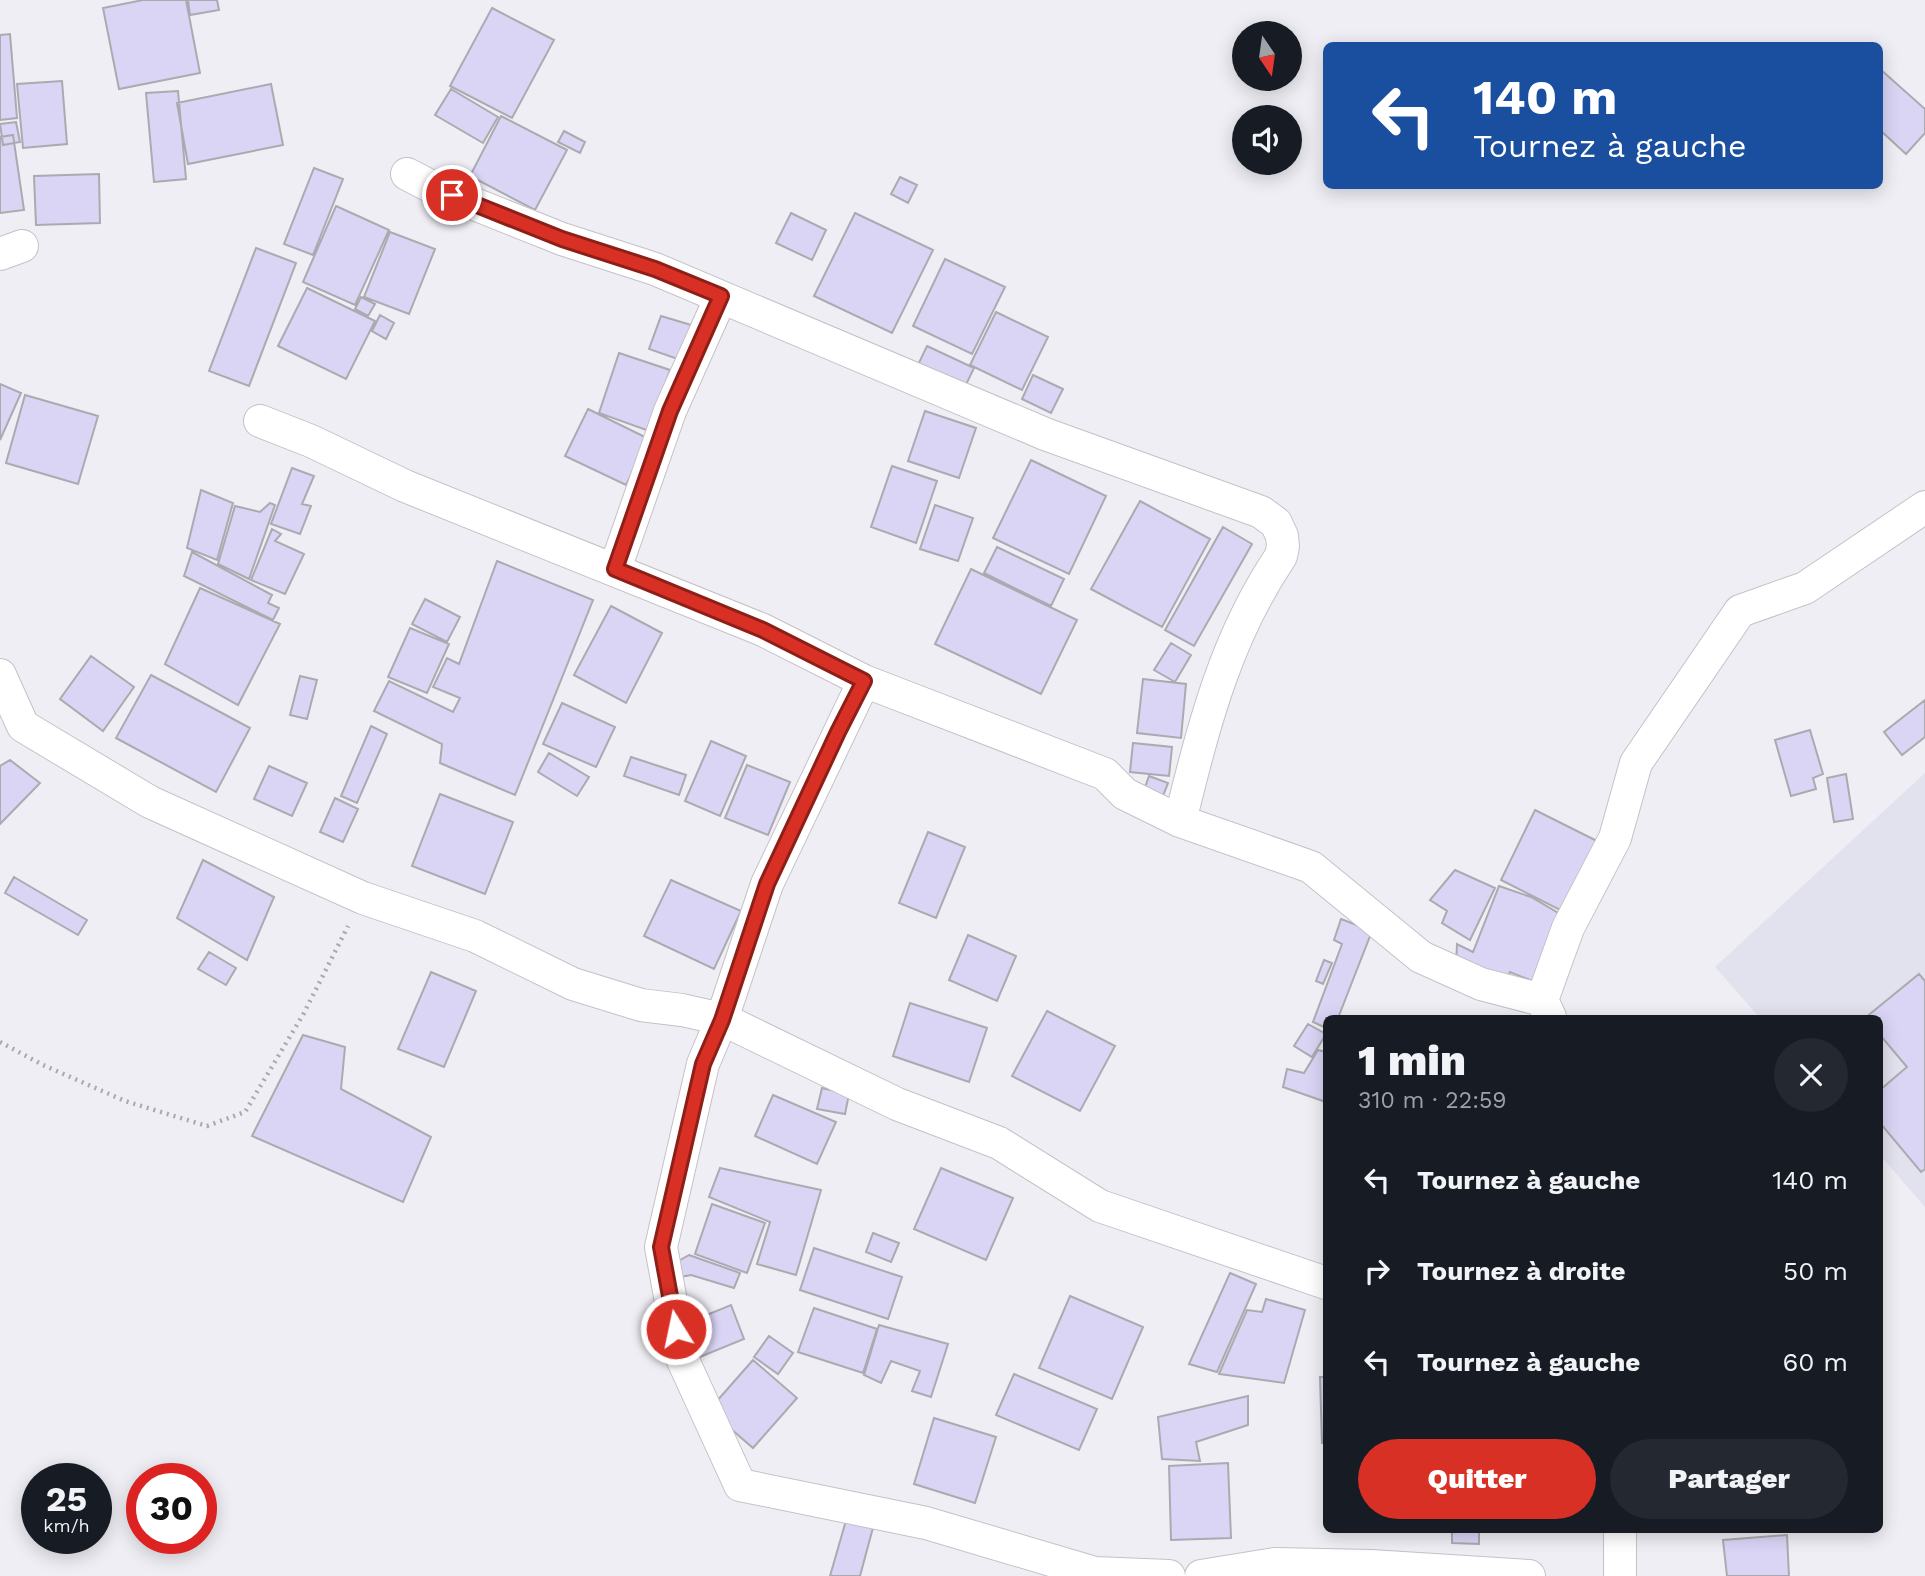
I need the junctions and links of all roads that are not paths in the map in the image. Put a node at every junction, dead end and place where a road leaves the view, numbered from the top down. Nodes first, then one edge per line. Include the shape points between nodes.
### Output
1 (407, 174) dead end
2 (721, 296) junction
3 (260, 421) dead end
4 (1925, 507) edge
5 (615, 569) junction
6 (0, 675) edge
7 (864, 681) junction
8 (1180, 821) junction
9 (1547, 1009) edge
10 (722, 1020) junction
11 (1323, 1282) edge
12 (1620, 1533) edge
13 (1168, 1576) edge
14 (1201, 1576) edge
15 (1529, 1576) edge
16 (1620, 1576) edge

1 - 2 street via 562,239
2 - 5 street via 670,411
2 - 8 street via 1045,434 1230,500 1276,523 1282,536 1280,556 1243,618 1206,715
3 - 5 street via 405,486
4 - 9 street via 1805,588 1740,611 1636,763 1615,838 1568,928
5 - 7 street via 763,630
6 - 10 street via 23,726 150,802 363,898 475,936 573,984 641,1005
7 - 8 street via 1105,774 1125,794
7 - 10 street via 767,884
8 - 9 street via 1311,867 1421,957
10 - 11 street via 897,1104 999,1143 1100,1206
10 - 13 street via 703,1064 661,1247 681,1356 740,1485 926,1523 1095,1573
12 - 16 street
14 - 15 street via 1275,1564

